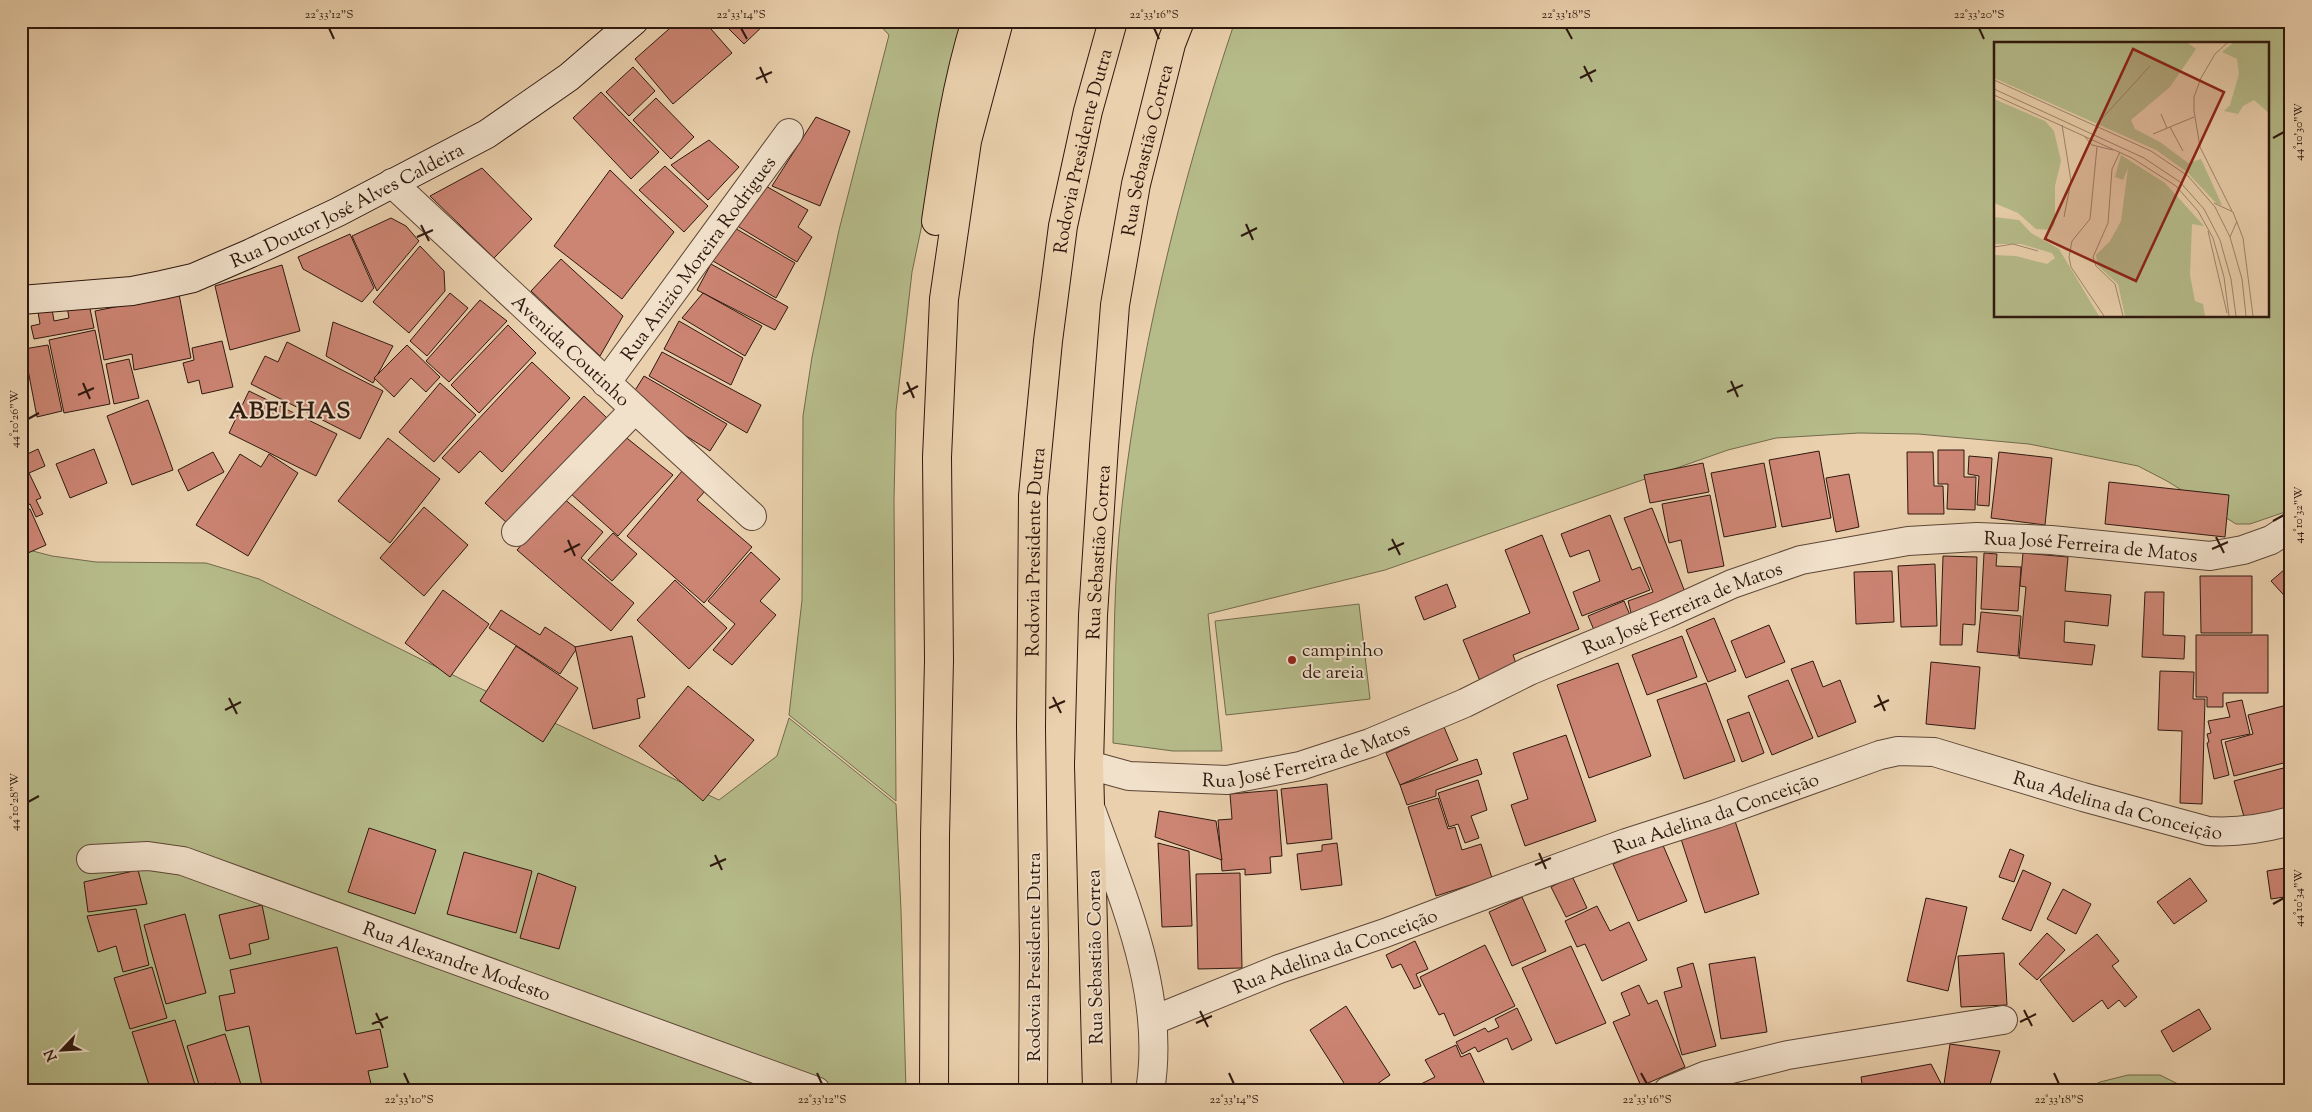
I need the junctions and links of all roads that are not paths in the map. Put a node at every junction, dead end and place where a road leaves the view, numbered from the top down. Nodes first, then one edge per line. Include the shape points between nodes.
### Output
1 (634, 21) edge
2 (976, 21) edge
3 (999, 21) edge
4 (1113, 21) edge
5 (1180, 21) edge
6 (789, 133) dead end
7 (392, 183) junction
8 (21, 300) edge
9 (606, 383) junction
10 (634, 409) junction
11 (752, 516) dead end
12 (2291, 527) edge
13 (516, 532) dead end
14 (939, 660) junction
15 (1089, 766) junction
16 (1091, 808) junction
17 (2291, 821) edge
18 (92, 859) dead end
19 (1154, 1020) junction
20 (2003, 1020) dead end
21 (816, 1091) edge
22 (934, 1091) edge
23 (1033, 1091) edge
24 (1097, 1091) edge
25 (1150, 1091) edge
26 (1668, 1091) edge

1 - 7 street, Rua Doutor José Alves Caldeira via 569,77 487,134
2 - 14 main road via 946,154 928,279 919,452
3 - 14 main road via 968,141 944,299 936,457
4 - 23 main road, Rodovia Presidente Dutra via 1088,110 1063,226 1033,496
5 - 15 main road, Rua Sebastião Correa via 1171,44 1136,184 1115,305 1093,615
6 - 9 street, Rua Anizio Moreira Rodrigues
7 - 8 street, Rua Doutor José Alves Caldeira via 338,212 193,278 132,291
7 - 9 street, Avenida Coutinho
9 - 10 street, Avenida Coutinho
10 - 11 street, Avenida Coutinho
10 - 13 street
12 - 15 street, Rua José Ferreira de Matos via 2271,540 2243,550 2210,556 1977,536 1908,541 1801,560 1732,584 1370,743 1300,766 1227,780 1129,776
14 - 22 main road
15 - 16 main road, Rua Sebastião Correa
16 - 19 street via 1128,911
16 - 24 main road, Rua Sebastião Correa
17 - 19 street, Rua Adelina da Conceição via 2251,830 2208,832 1934,752 1898,751 1626,842 1279,970
18 - 21 street, Rua Alexandre Modesto via 148,856 183,861
19 - 25 street
20 - 26 street via 1788,1055 1707,1074

